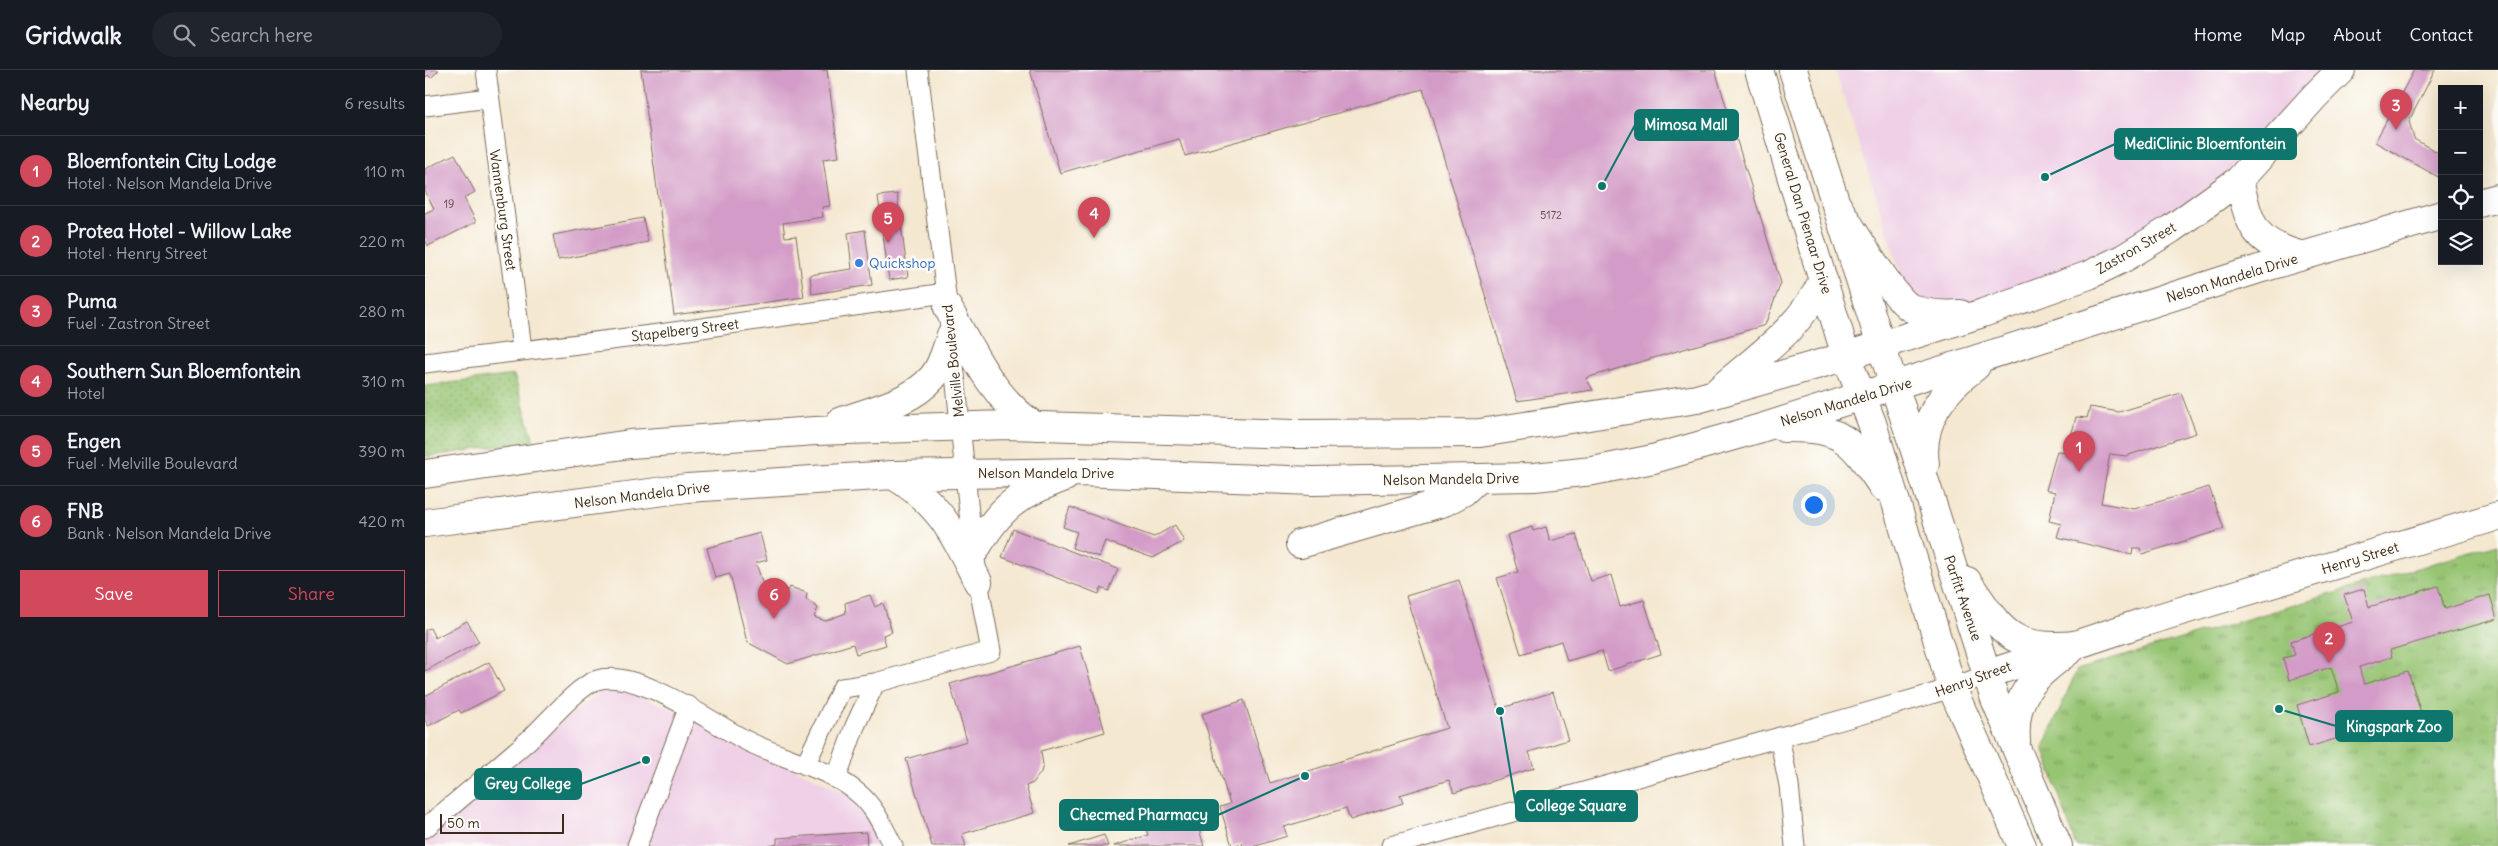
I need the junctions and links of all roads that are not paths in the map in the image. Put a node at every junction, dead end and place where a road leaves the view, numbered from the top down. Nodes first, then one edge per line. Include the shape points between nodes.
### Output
1 (486, 70) edge
2 (918, 70) edge
3 (1759, 70) edge
4 (1792, 70) edge
5 (2326, 70) edge
6 (2341, 70) edge
7 (2315, 96) junction
8 (489, 98) junction
9 (425, 106) edge
10 (2239, 180) junction
11 (1796, 191) junction
12 (2498, 198) edge
13 (2483, 203) edge
14 (1836, 204) junction
15 (2438, 216) edge
16 (2303, 256) junction
17 (1823, 280) junction
18 (946, 301) junction
19 (1983, 313) junction
20 (951, 335) junction
21 (1881, 345) junction
22 (522, 349) junction
23 (1847, 356) junction
24 (1989, 356) junction
25 (425, 363) edge
26 (1894, 386) junction
27 (1714, 394) junction
28 (1862, 397) junction
29 (960, 426) junction
30 (1035, 426) junction
31 (1761, 428) junction
32 (815, 431) junction
33 (1081, 472) junction
34 (964, 473) junction
35 (425, 474) edge
36 (893, 475) junction
37 (1478, 478) junction
38 (1929, 492) junction
39 (1897, 509) junction
40 (2498, 516) edge
41 (425, 523) edge
42 (1300, 544) dead end
43 (975, 550) junction
44 (1947, 552) junction
45 (978, 582) junction
46 (2076, 644) junction
47 (1988, 674) junction
48 (875, 683) junction
49 (1953, 688) junction
50 (689, 706) junction
51 (1779, 737) junction
52 (2017, 754) junction
53 (805, 766) junction
54 (836, 779) junction
55 (425, 828) edge
56 (1448, 839) edge
57 (637, 846) edge
58 (893, 846) edge
59 (1391, 846) edge
60 (1795, 846) edge
61 (2022, 846) edge
62 (2058, 846) edge

1 - 8 street, Wannenburg Street
2 - 18 street, Melville Boulevard
3 - 11 main road, General Dan Pienaar Drive
4 - 11 main road via 1782,78 1780,89
4 - 14 main road
5 - 7 street
6 - 7 main road, Zastron Street
7 - 10 main road, Zastron Street
8 - 9 street
8 - 22 street, Wannenburg Street
10 - 16 main road via 2250,221 2259,236 2270,245
10 - 19 main road, Zastron Street via 2124,258 2089,275
11 - 17 main road, General Dan Pienaar Drive
12 - 13 main road
14 - 19 main road via 1884,278 1909,307 1933,314
14 - 21 main road
15 - 16 main road, Nelson Mandela Drive
16 - 24 main road, Nelson Mandela Drive
17 - 23 main road, General Dan Pienaar Drive
17 - 27 main road via 1815,298 1798,320
18 - 20 street, Melville Boulevard
18 - 22 street, Stapelberg Street
18 - 30 main road via 975,357 1005,401
19 - 21 main road, Zastron Street
20 - 29 street, Melville Boulevard
20 - 32 main road via 933,378 920,389 889,406
21 - 23 main road
21 - 26 main road, Parfitt Avenue
22 - 25 street, Stapelberg Street
23 - 27 main road
23 - 28 main road
24 - 26 main road, Nelson Mandela Drive
24 - 38 main road via 1950,387 1929,420 1924,456
26 - 28 main road, Nelson Mandela Drive
26 - 38 main road, Parfitt Avenue
27 - 30 main road via 1481,433 1294,434
28 - 31 main road, Nelson Mandela Drive
28 - 39 main road
29 - 30 main road
29 - 32 main road
29 - 34 street, Melville Boulevard
31 - 37 main road, Nelson Mandela Drive via 1653,459 1593,471
31 - 39 main road via 1820,428 1846,440
32 - 35 main road via 630,444
33 - 34 main road, Nelson Mandela Drive
33 - 37 main road, Nelson Mandela Drive via 1313,481
33 - 43 main road via 1050,483 1009,504 996,516
34 - 36 main road, Nelson Mandela Drive
34 - 43 street, Melville Boulevard
36 - 41 main road, Nelson Mandela Drive via 687,488
36 - 45 main road via 912,487 943,518
37 - 42 main road via 1463,492 1444,502
38 - 44 main road, Parfitt Avenue
39 - 49 main road
40 - 46 main road, Henry Street
43 - 45 street, Melville Boulevard
44 - 46 main road via 2006,634 2046,648
44 - 47 main road, Parfitt Avenue
45 - 48 street, Melville Boulevard via 991,651
46 - 47 main road, Henry Street
46 - 52 main road via 2025,689 2015,723
47 - 49 street, Henry Street
47 - 52 main road, Parfitt Avenue
48 - 53 street via 842,688
48 - 54 street
49 - 51 street, Henry Street
49 - 61 main road
50 - 53 street via 745,740
50 - 55 street via 621,678 596,680 585,686
50 - 57 street
51 - 56 street, Henry Street
51 - 60 street via 1789,785
52 - 62 main road, Parfitt Avenue
53 - 54 street
54 - 58 street via 859,794 871,807
56 - 59 street, Henry Street

